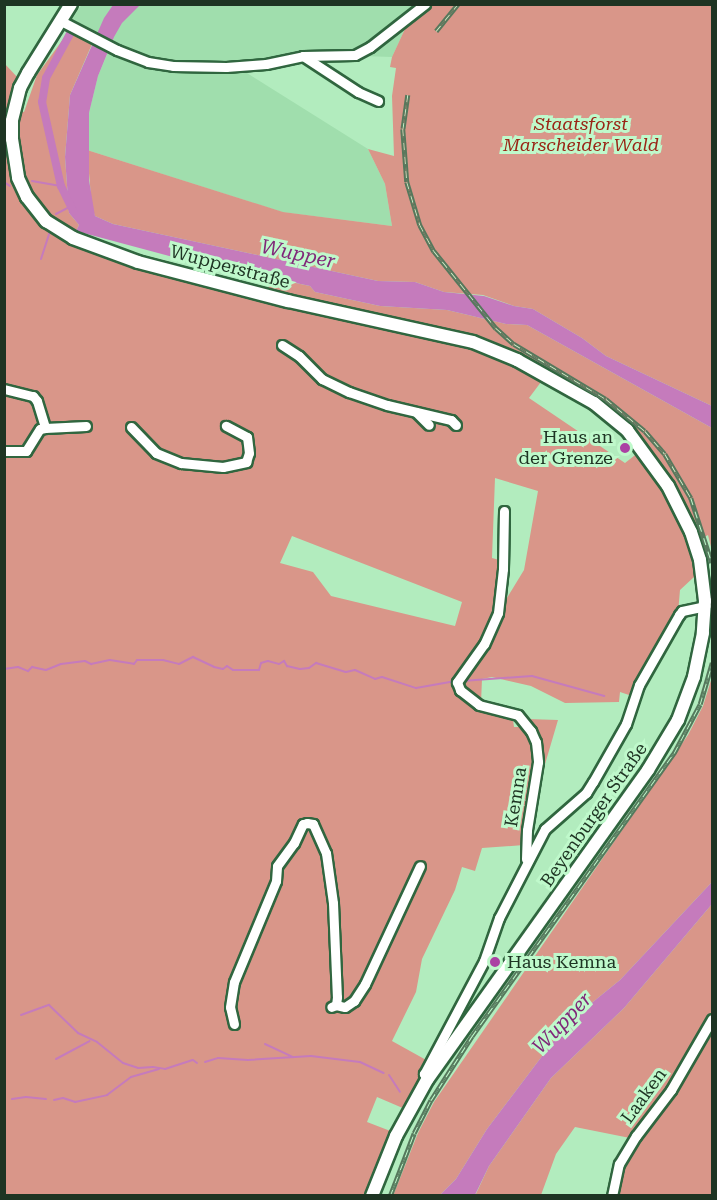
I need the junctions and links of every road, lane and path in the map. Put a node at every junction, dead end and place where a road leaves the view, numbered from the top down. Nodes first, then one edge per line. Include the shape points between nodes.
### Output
1 (71, 4) edge
2 (425, 4) edge
3 (61, 21) junction
4 (303, 56) junction
5 (378, 101) dead end
6 (282, 345) dead end
7 (4, 389) edge
8 (416, 412) junction
9 (429, 425) dead end
10 (456, 425) dead end
11 (86, 426) dead end
12 (226, 426) dead end
13 (130, 427) dead end
14 (45, 428) junction
15 (627, 430) joint
16 (4, 451) edge
17 (504, 511) dead end
18 (705, 606) junction
19 (526, 860) junction
20 (420, 866) dead end
21 (712, 1019) edge
22 (234, 1024) dead end
23 (429, 1077) junction
24 (372, 1196) edge
25 (612, 1196) edge

1 - 3 main road, Wupperstraße
2 - 4 street via 355,55
3 - 4 street via 117,50 148,62 173,66 266,64
3 - 15 main road, Wupperstraße via 20,88 11,131 22,188 52,225 73,238 138,262 288,302 482,345 581,395
4 - 5 street
6 - 8 street via 326,381
7 - 14 street via 33,396
8 - 9 street
8 - 10 street via 451,420
11 - 14 street
12 - 13 street via 247,437 246,462 223,467 181,463 156,453
14 - 16 street via 40,429 26,451
15 - 18 main road, Beyenburger Straße via 657,468 681,509 700,560
17 - 19 street, Kemna via 498,613 484,645 457,686 479,705 518,715 536,742 538,762
18 - 19 street, Kemna via 679,615 639,686 626,724 593,782 586,793 549,824
18 - 23 main road, Beyenburger Straße via 696,669 670,736
19 - 23 street, Kemna via 484,961 424,1074
20 - 22 street via 365,984 354,1001 345,1007 333,1006 333,903 326,853 313,824 303,824 277,866 276,881 234,982 230,1007
21 - 25 street, Laaken via 671,1090 619,1164
23 - 24 main road, Beyenburger Straße via 396,1136

